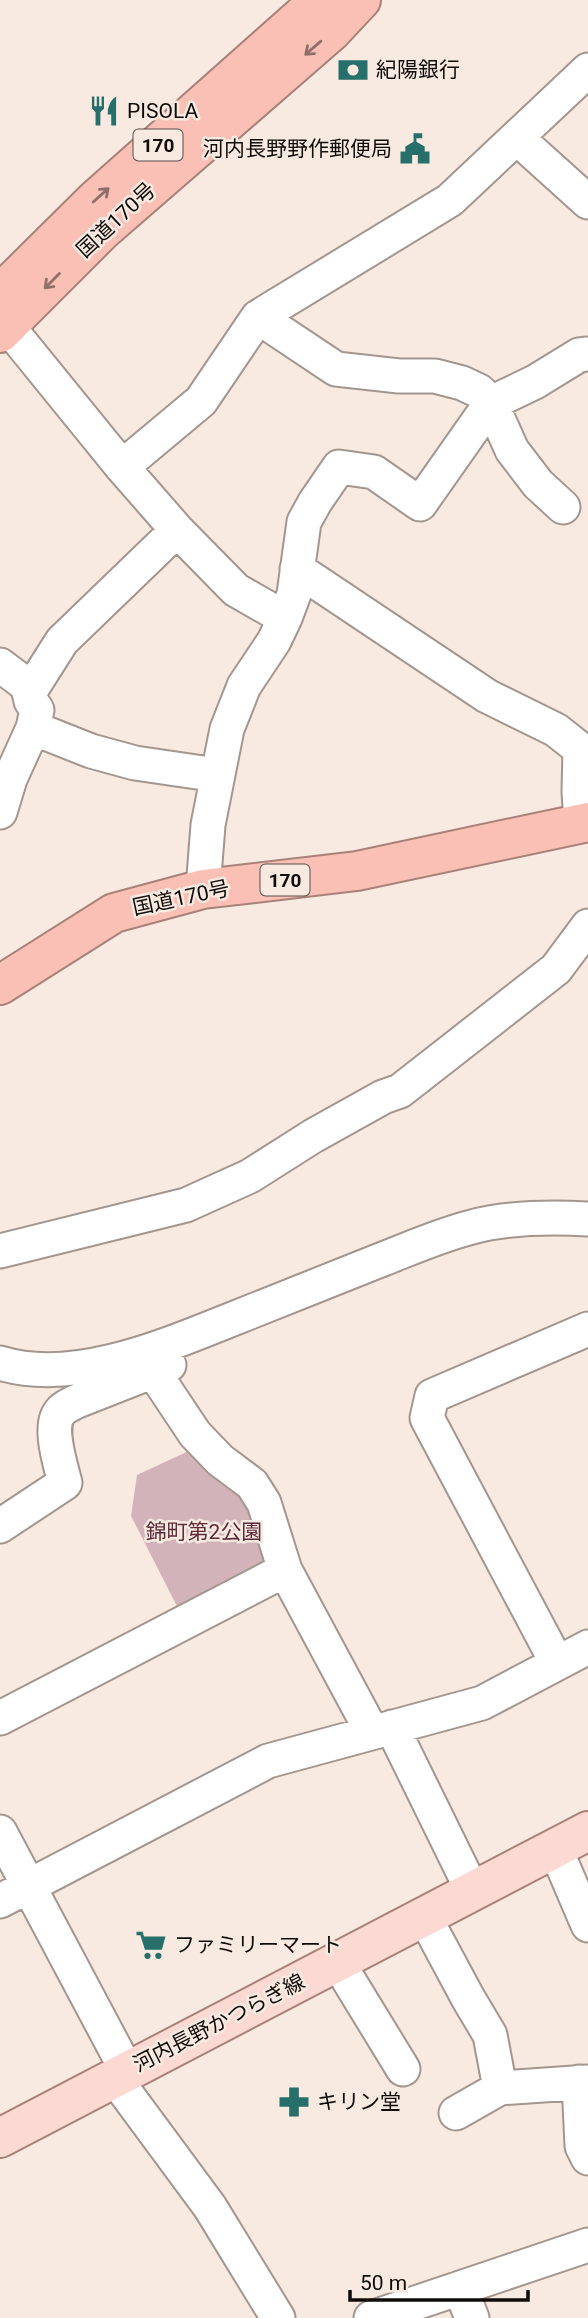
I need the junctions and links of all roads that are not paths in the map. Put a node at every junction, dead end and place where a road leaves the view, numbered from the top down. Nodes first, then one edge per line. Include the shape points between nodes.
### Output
1 (320, 0) edge
2 (362, 0) edge
3 (588, 70) edge
4 (517, 138) junction
5 (588, 202) edge
6 (2, 317) edge
7 (258, 317) junction
8 (588, 354) edge
9 (491, 403) junction
10 (122, 467) junction
11 (563, 506) dead end
12 (177, 530) junction
13 (297, 569) junction
14 (285, 618) junction
15 (0, 665) edge
16 (29, 693) junction
17 (33, 728) junction
18 (218, 775) junction
19 (0, 812) edge
20 (585, 822) edge
21 (203, 889) junction
22 (588, 926) edge
23 (0, 985) edge
24 (588, 1219) edge
25 (0, 1251) edge
26 (396, 1254) junction
27 (588, 1329) edge
28 (0, 1363) edge
29 (153, 1371) junction
30 (0, 1526) edge
31 (285, 1570) junction
32 (588, 1647) edge
33 (557, 1663) junction
34 (0, 1718) edge
35 (382, 1730) junction
36 (588, 1831) edge
37 (0, 1832) edge
38 (555, 1848) junction
39 (473, 1892) junction
40 (14, 1894) edge
41 (424, 1916) junction
42 (588, 1925) edge
43 (338, 1961) junction
44 (403, 2069) dead end
45 (121, 2074) junction
46 (583, 2082) edge
47 (500, 2088) junction
48 (456, 2113) dead end
49 (0, 2138) edge
50 (588, 2158) edge
51 (588, 2245) edge
52 (466, 2303) edge
53 (278, 2318) edge
54 (372, 2318) edge

6 -> 1 highway, 国道170号 / 170 via 95,200
2 -> 6 highway, 国道170号 / 170 via 331,32
3 - 4 street
4 - 5 street
4 - 7 street via 450,200
6 - 10 street
7 - 9 street via 336,369 435,376 479,391
7 - 10 street via 201,401
8 - 9 street
9 - 11 street via 512,450 538,484
9 - 13 street via 420,504 374,472 339,467 304,522
10 - 12 street
12 - 14 street via 236,590
12 - 16 street via 62,642
13 - 14 street
13 - 20 street via 487,696 556,730 580,749 579,792
14 - 18 street via 243,686 227,729
15 - 16 street via 28,686
16 - 17 street via 37,710
17 - 18 street via 135,764
17 - 19 street
18 - 21 street
20 - 21 highway, 国道170号 / 170 via 357,871
21 - 23 highway, 国道170号 / 170 via 114,913
22 - 25 street via 556,969 400,1091 313,1136 250,1176 186,1205
24 - 26 street via 540,1218 473,1226
26 - 28 street via 125,1358 78,1368 37,1369
26 - 29 street via 394,1276
27 - 33 street via 432,1396 427,1418
29 - 30 street via 61,1410 55,1435 65,1483
29 - 31 street via 195,1434 252,1484 264,1503
31 - 34 street
31 - 35 street
32 - 33 street
33 - 35 street via 482,1703
35 - 39 street
35 - 40 street via 268,1761
36 - 38 main road, 河内長野かつらぎ線
37 - 40 street
38 - 39 main road, 河内長野かつらぎ線
38 - 42 street
39 - 41 main road, 河内長野かつらぎ線
40 - 45 street
41 - 43 main road, 河内長野かつらぎ線
41 - 47 street via 490,2035
43 - 44 street
43 - 45 main road, 河内長野かつらぎ線
45 - 49 main road, 河内長野かつらぎ線
45 - 53 street
46 - 47 street
46 - 50 street via 582,2147
47 - 48 street
51 - 52 street
52 - 54 street

